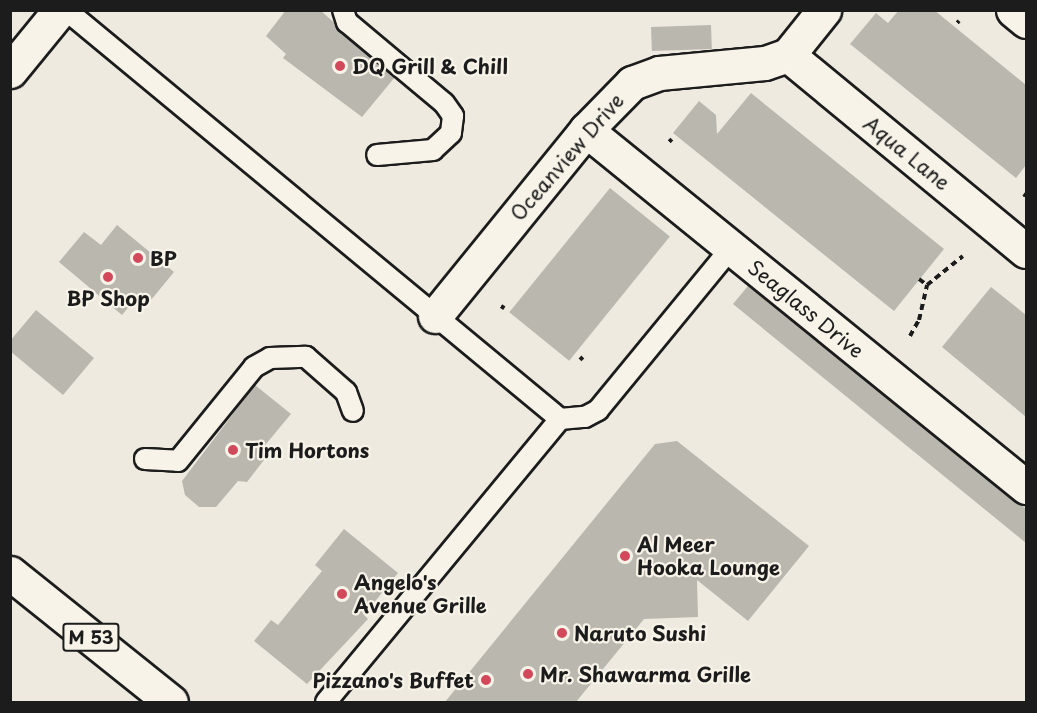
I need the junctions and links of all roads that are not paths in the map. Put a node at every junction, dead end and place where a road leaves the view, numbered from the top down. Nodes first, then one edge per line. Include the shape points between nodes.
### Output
1 (60, 10) edge
2 (66, 10) edge
3 (343, 10) edge
4 (824, 10) edge
5 (1013, 10) edge
6 (1026, 21) edge
7 (788, 55) junction
8 (10, 71) edge
9 (586, 130) junction
10 (376, 155) dead end
11 (731, 248) junction
12 (1026, 251) edge
13 (435, 316) junction
14 (353, 411) dead end
15 (560, 419) junction
16 (145, 459) dead end
17 (1026, 487) edge
18 (10, 573) edge
19 (171, 702) edge
20 (326, 702) edge

1 - 8 street
2 - 13 lane
3 - 10 lane via 347,22 444,103 453,116 451,133 433,150
4 - 7 street
5 - 6 street
7 - 9 street, Oceanview Drive via 765,63 659,73 632,83
7 - 12 street, Aqua Lane
9 - 11 street, Seaglass Drive
9 - 13 street, Oceanview Drive
11 - 15 lane via 598,410 585,417
11 - 17 street, Seaglass Drive
13 - 15 lane
14 - 16 lane via 346,392 306,357 270,358 254,368 178,461
15 - 20 lane
18 - 19 street, M 53

